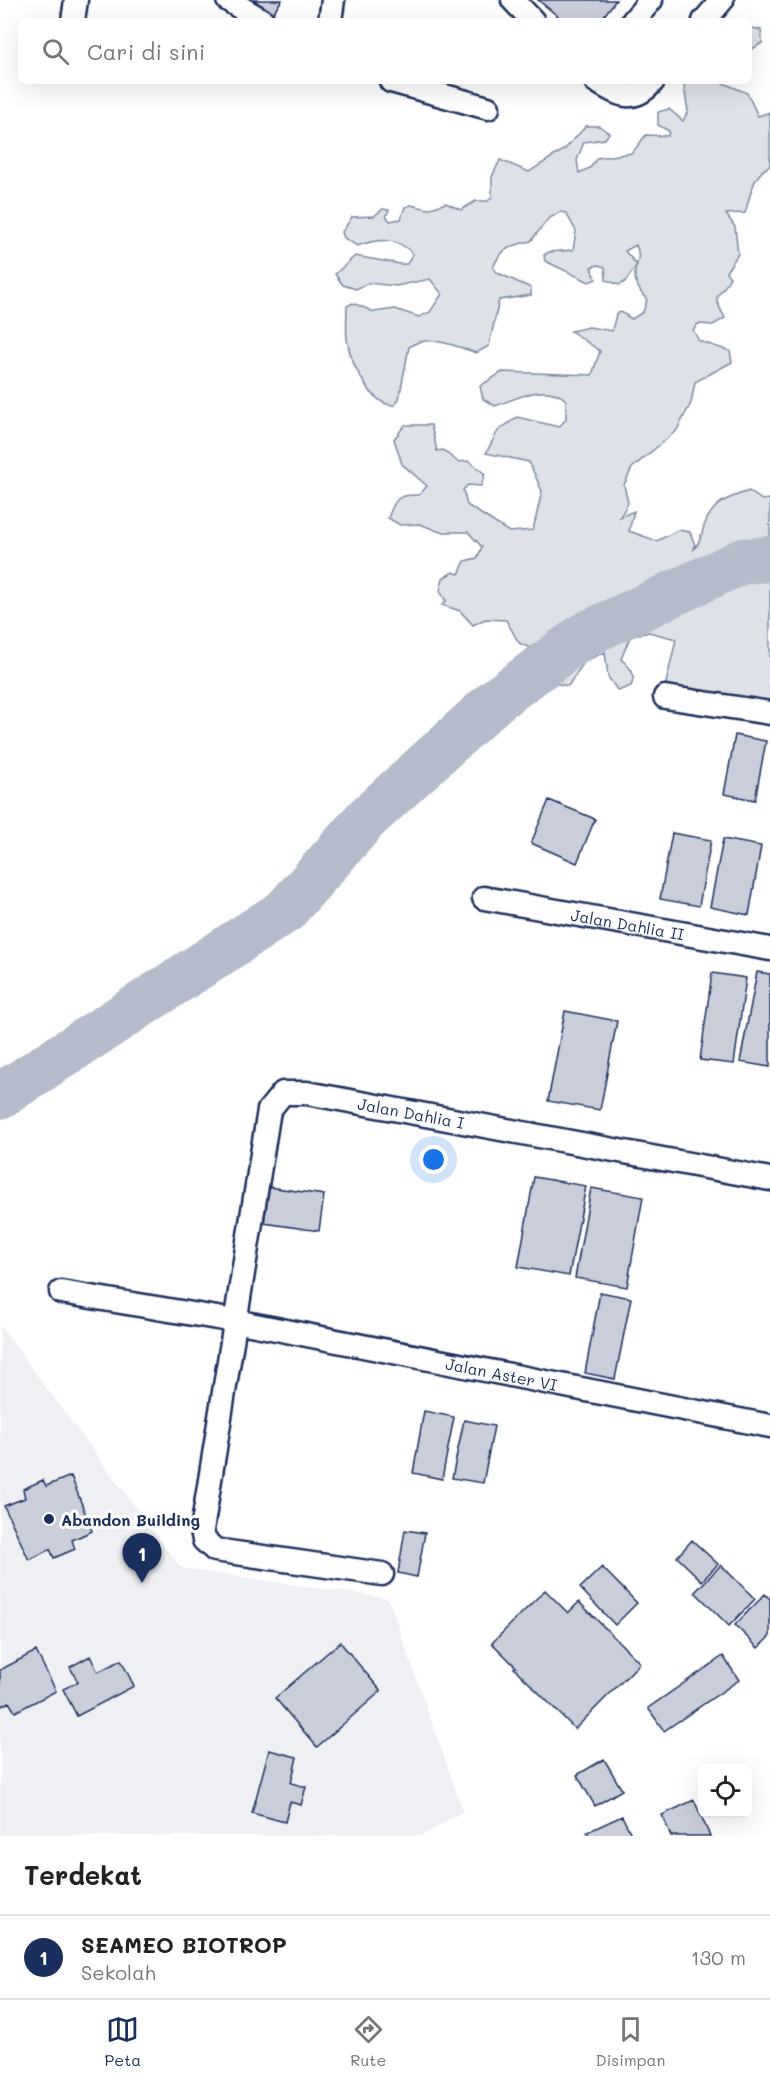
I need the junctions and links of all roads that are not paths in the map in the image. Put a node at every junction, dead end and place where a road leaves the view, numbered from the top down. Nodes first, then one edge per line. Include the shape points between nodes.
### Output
1 (76, 0) edge
2 (228, 0) edge
3 (333, 0) edge
4 (513, 0) edge
5 (651, 0) edge
6 (722, 0) edge
7 (73, 18) edge
8 (258, 18) edge
9 (330, 18) edge
10 (530, 18) edge
11 (636, 18) edge
12 (707, 18) edge
13 (402, 84) edge
14 (601, 84) edge
15 (650, 84) edge
16 (488, 108) dead end
17 (665, 697) dead end
18 (770, 713) edge
19 (484, 898) dead end
20 (770, 949) edge
21 (770, 1179) edge
22 (61, 1292) dead end
23 (235, 1321) junction
24 (770, 1426) edge
25 (382, 1574) dead end

1 - 7 street
2 - 8 street
3 - 9 street
4 - 10 street
5 - 11 street
6 - 12 street
13 - 16 street
14 - 15 street via 629,96 641,93
17 - 18 street
19 - 20 street, Jalan Dahlia II
21 - 23 street, Jalan Dahlia I via 307,1093 283,1093 269,1110
22 - 23 street, Jalan Aster VI
23 - 24 street, Jalan Aster VI
23 - 25 street via 202,1530 204,1540 215,1550

